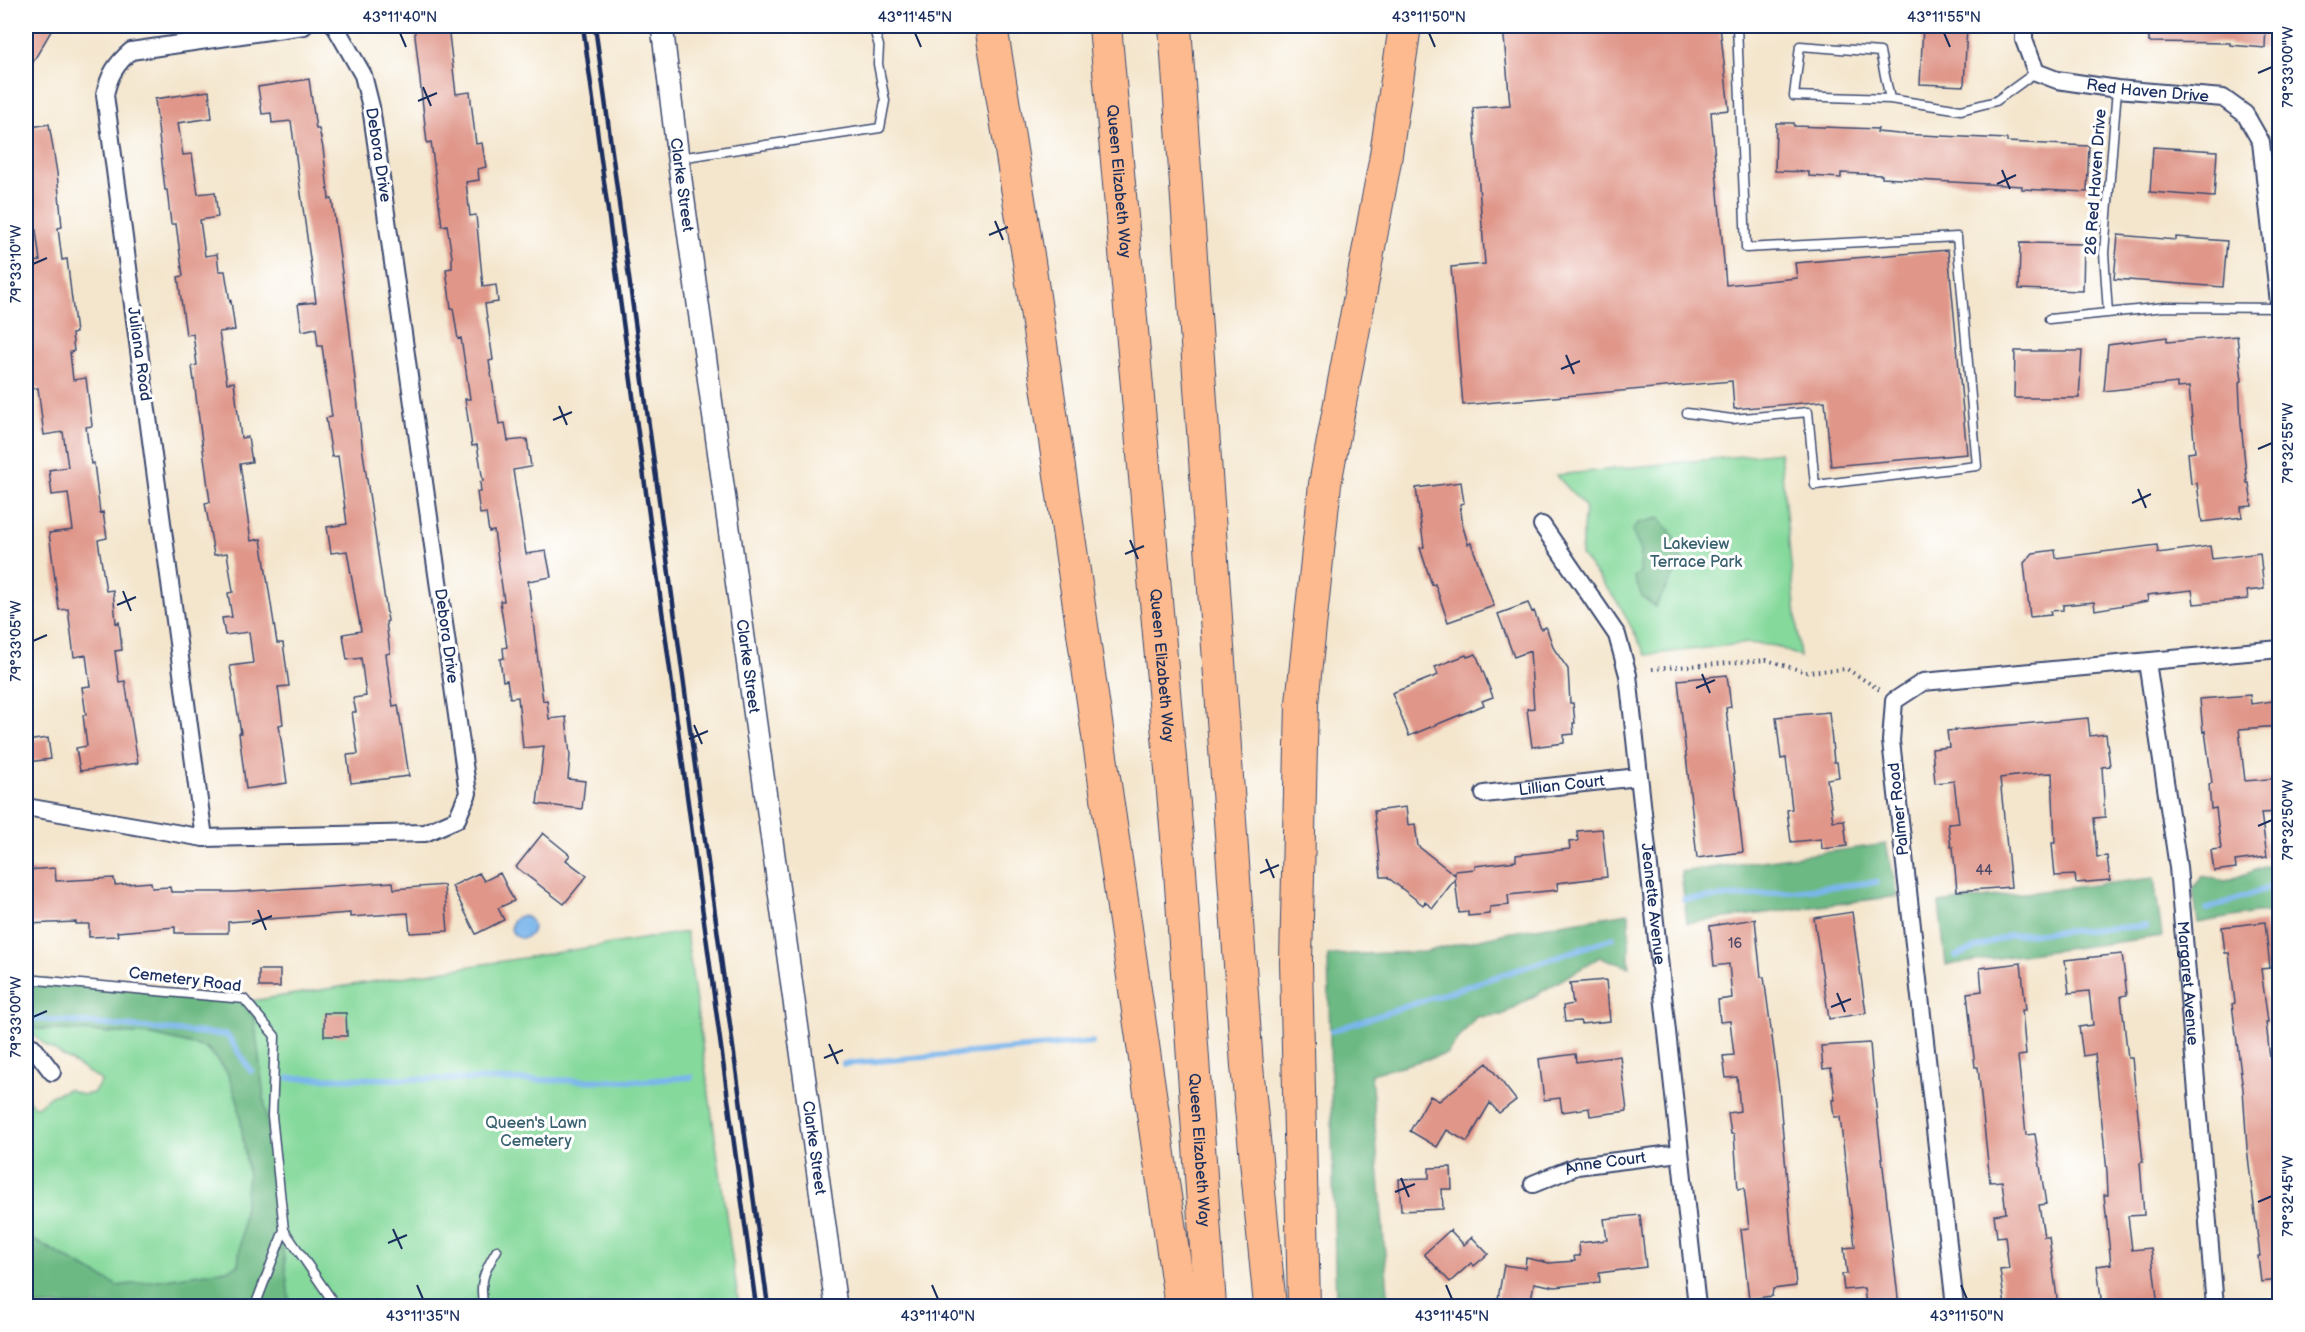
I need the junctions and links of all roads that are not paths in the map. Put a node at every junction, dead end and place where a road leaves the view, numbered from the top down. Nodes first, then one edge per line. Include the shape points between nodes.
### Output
1 (304, 26) edge
2 (335, 26) edge
3 (662, 26) edge
4 (873, 26) edge
5 (991, 26) edge
6 (1105, 26) edge
7 (1175, 26) edge
8 (1405, 26) edge
9 (1737, 26) edge
10 (2024, 26) edge
11 (2036, 72) junction
12 (2117, 89) junction
13 (1890, 99) junction
14 (678, 158) junction
15 (2279, 310) edge
16 (2108, 313) junction
17 (2049, 320) dead end
18 (1687, 413) dead end
19 (1542, 525) dead end
20 (2280, 650) edge
21 (2147, 662) junction
22 (1638, 777) junction
23 (1484, 794) dead end
24 (26, 807) edge
25 (204, 838) junction
26 (26, 979) edge
27 (26, 1046) edge
28 (52, 1072) dead end
29 (1680, 1153) junction
30 (1533, 1184) dead end
31 (284, 1230) junction
32 (497, 1250) dead end
33 (255, 1306) edge
34 (336, 1306) edge
35 (484, 1306) edge
36 (836, 1306) edge
37 (1181, 1306) edge
38 (1210, 1306) edge
39 (1270, 1306) edge
40 (1304, 1306) edge
41 (1698, 1306) edge
42 (1955, 1306) edge
43 (2215, 1306) edge

1 - 25 street, Juliana Road via 131,51 109,77 105,95
2 - 25 street, Debora Drive via 363,75 371,108 468,793 457,819 425,833
3 - 14 street, Clarke Street
4 - 14 lane via 885,102 880,128
5 - 37 highway via 1029,255
6 - 38 highway, Queen Elizabeth Way via 1180,871
7 - 39 highway via 1247,1066
8 - 40 highway via 1385,161 1325,484 1302,703 1296,962
9 - 18 lane via 1746,248 1957,237 1977,466 1815,485 1808,412 1732,418
10 - 11 street via 2024,40
11 - 12 street, Red Haven Drive via 2057,80
11 - 13 lane via 1996,101 1961,110
12 - 15 street, Red Haven Drive via 2223,98 2245,114 2260,142
12 - 16 lane, 26 Red Haven Drive via 2104,253
13 - 13 lane via 1880,52 1800,46 1794,96
14 - 36 street, Clarke Street
15 - 16 lane via 2165,307
16 - 17 lane
19 - 22 street, Jeanette Avenue via 1617,635 1628,675
20 - 21 street
21 - 42 street, Palmer Road via 1923,682 1894,702 1891,741
21 - 43 street, Margaret Avenue via 2178,867
22 - 23 street, Lillian Court
22 - 29 street, Jeanette Avenue
24 - 25 street, Debora Drive
26 - 31 lane, Cemetery Road via 244,999 275,1036 272,1116
27 - 28 street via 33,1047
29 - 30 street, Anne Court via 1577,1166
29 - 41 street, Jeanette Avenue
31 - 33 lane
31 - 34 lane
32 - 35 lane via 480,1291

